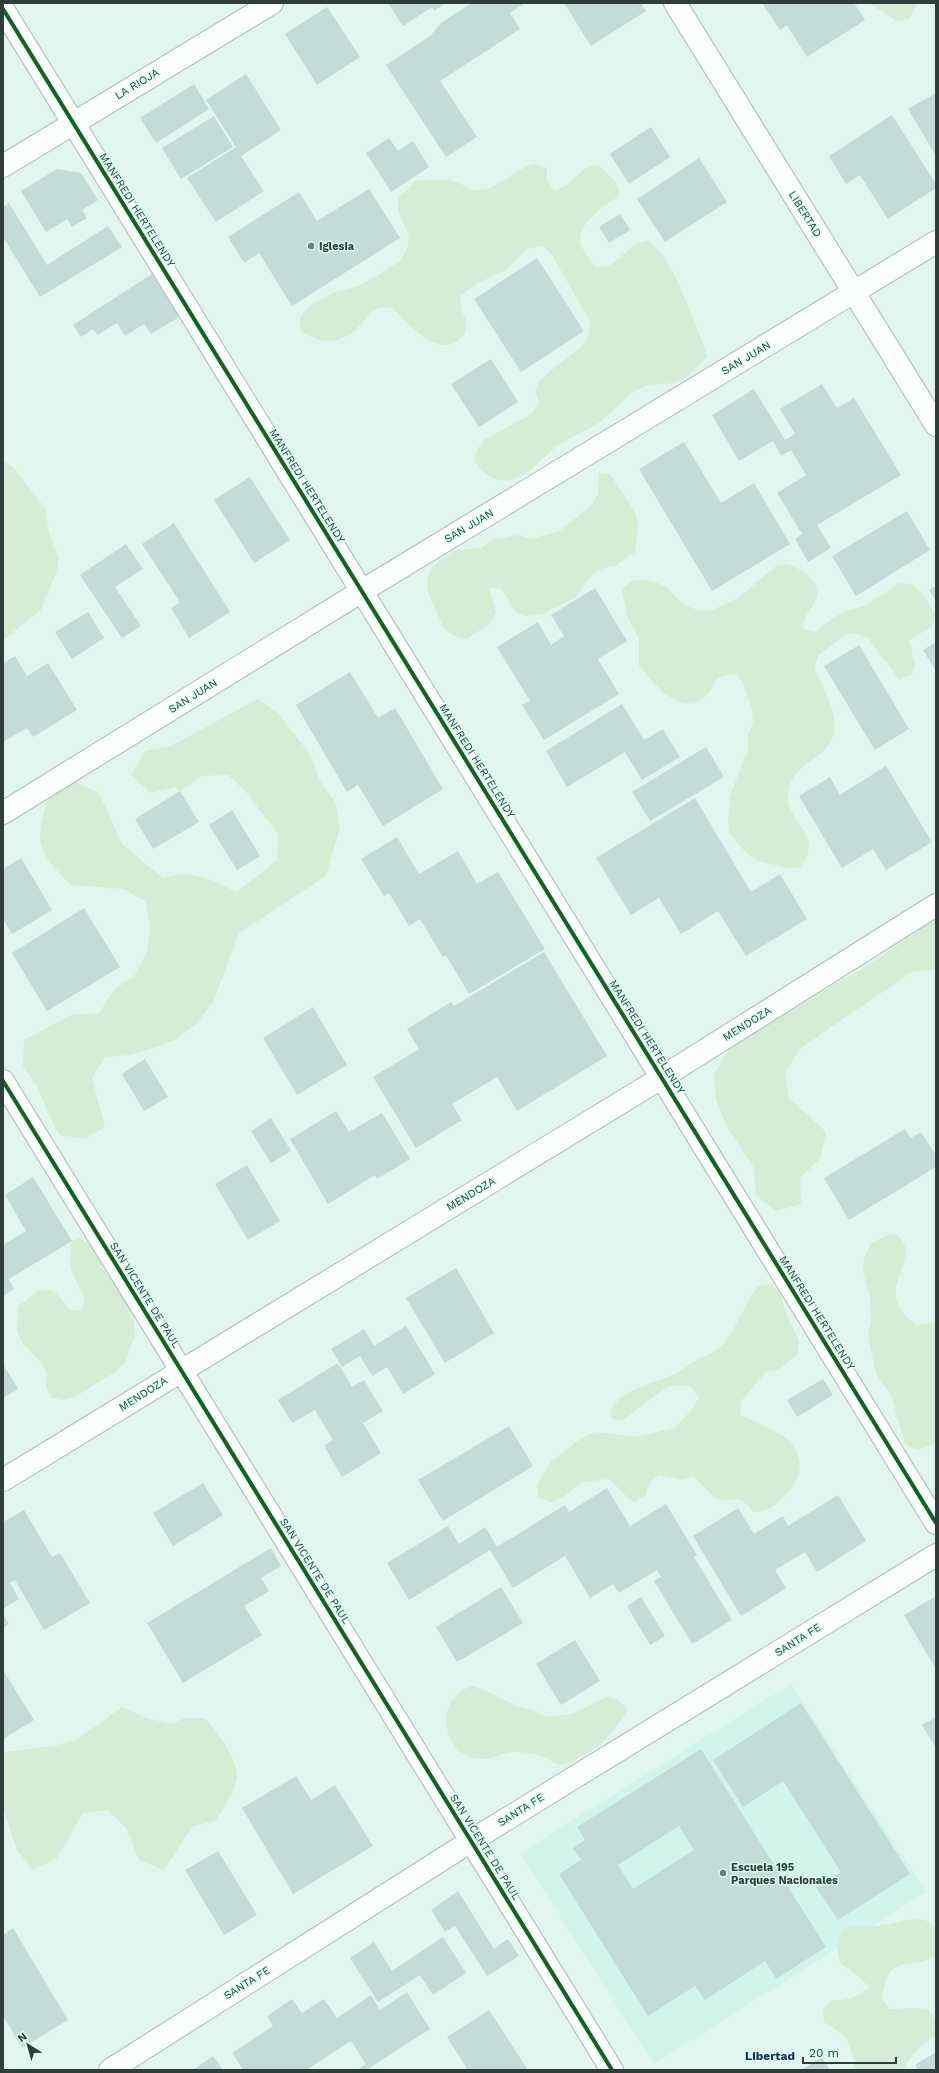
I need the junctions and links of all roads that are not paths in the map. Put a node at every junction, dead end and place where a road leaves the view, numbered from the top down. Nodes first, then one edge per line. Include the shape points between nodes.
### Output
1 (272, 3) edge
2 (675, 3) edge
3 (3, 9) edge
4 (73, 123) junction
5 (3, 166) edge
6 (936, 242) edge
7 (854, 292) junction
8 (936, 425) edge
9 (362, 591) junction
10 (3, 813) edge
11 (936, 905) edge
12 (662, 1078) junction
13 (3, 1081) edge
14 (181, 1370) junction
15 (3, 1480) edge
16 (936, 1523) edge
17 (936, 1555) edge
18 (471, 1841) junction
19 (110, 2070) edge
20 (612, 2070) edge

1 - 4 street, LA RIOJA
2 - 7 street, LIBERTAD
3 - 4 street, MANFREDI HERTELENDY
4 - 5 street, LA RIOJA
4 - 9 street, MANFREDI HERTELENDY
6 - 7 street, SAN JUAN
7 - 8 street, LIBERTAD
7 - 9 street, SAN JUAN
9 - 10 street, SAN JUAN
9 - 12 street, MANFREDI HERTELENDY
11 - 12 street, MENDOZA
12 - 14 street, MENDOZA
12 - 16 street, MANFREDI HERTELENDY
13 - 14 street, SAN VICENTE DE PAUL
14 - 15 street, MENDOZA
14 - 18 street, SAN VICENTE DE PAUL
17 - 18 street, SANTA FE
18 - 19 street, SANTA FE
18 - 20 street, SAN VICENTE DE PAUL

